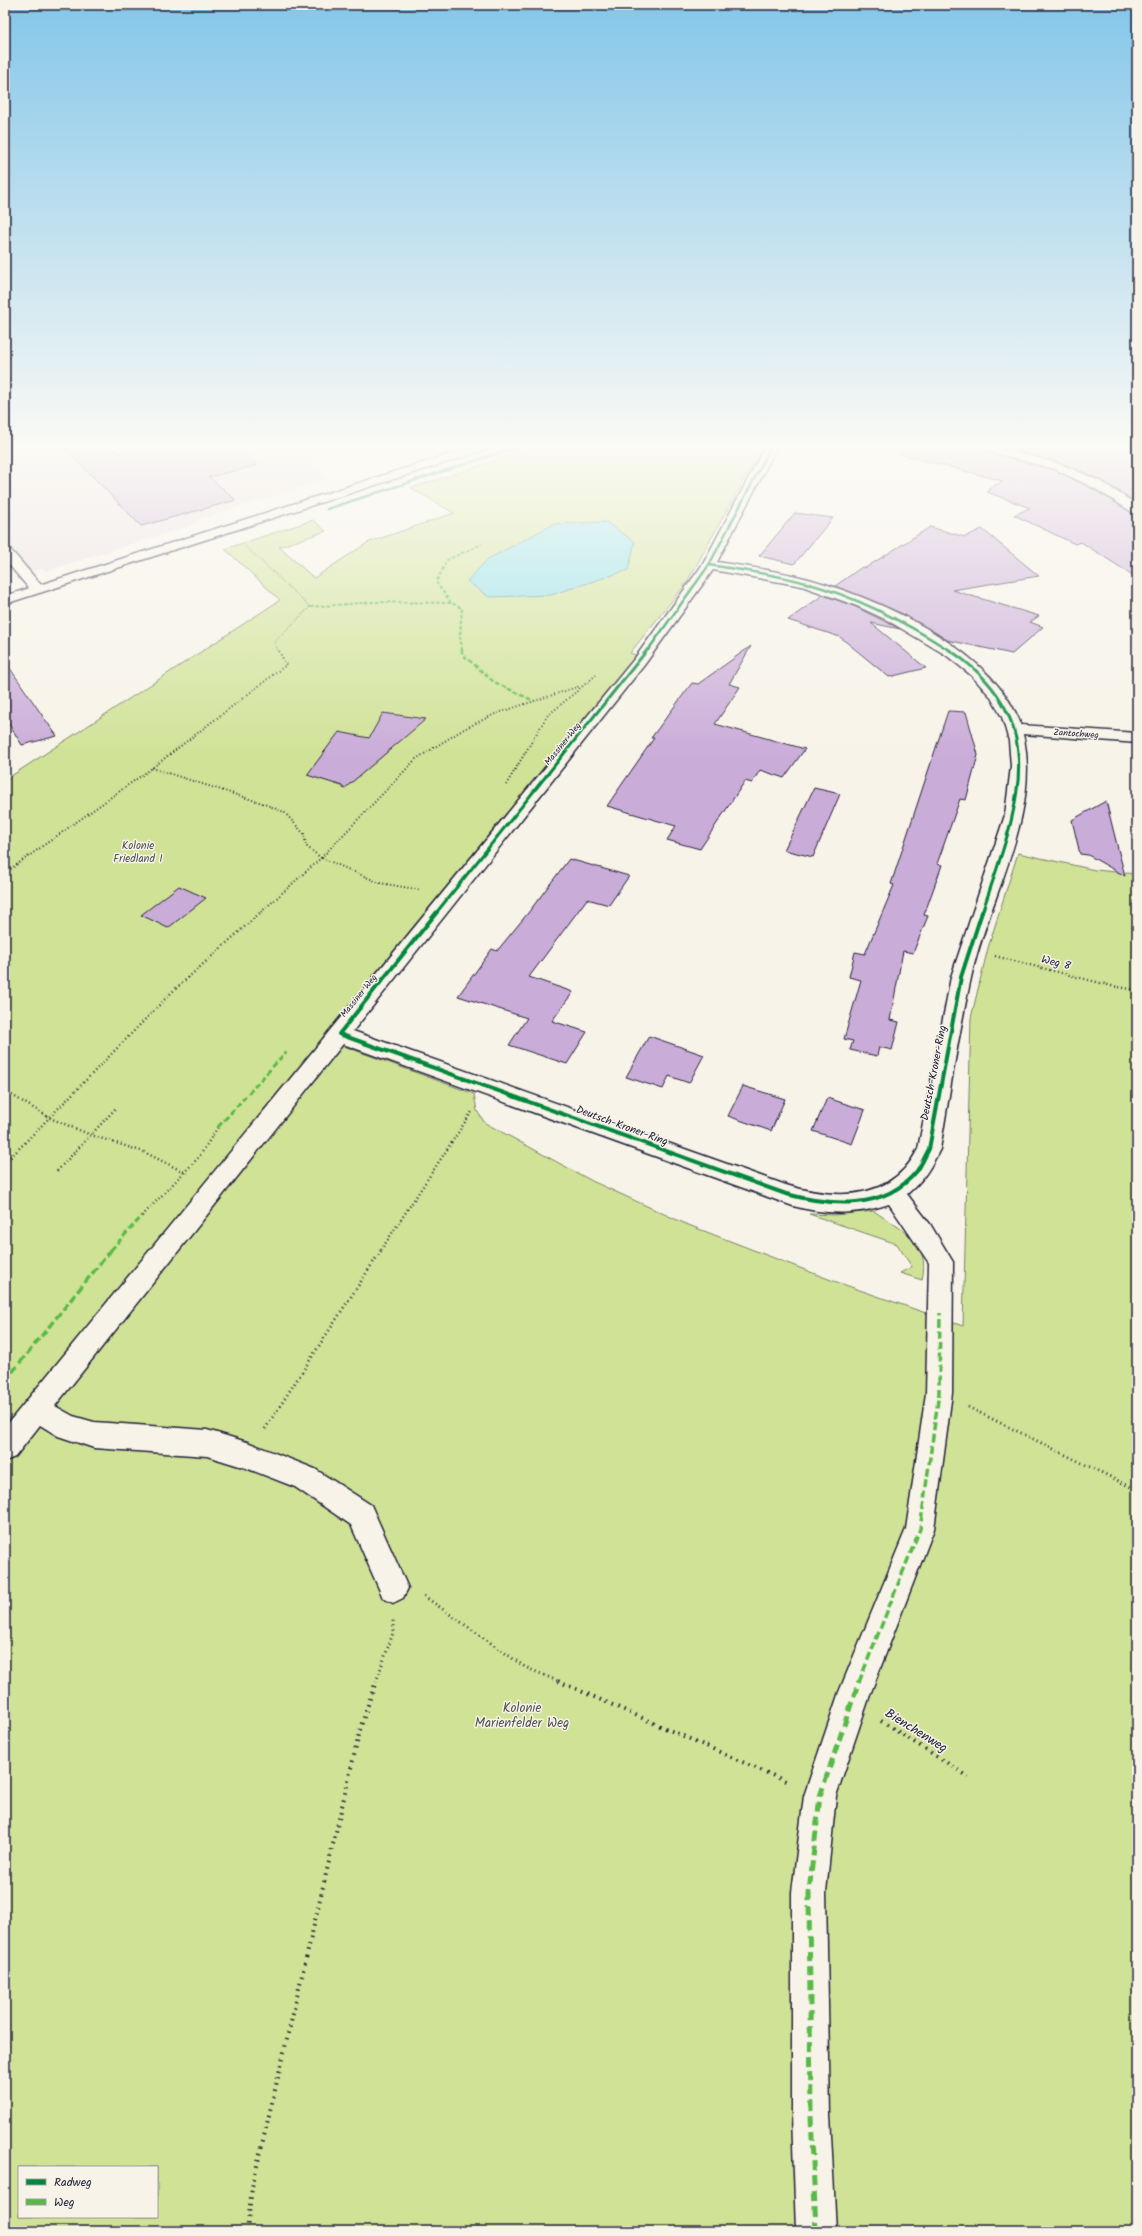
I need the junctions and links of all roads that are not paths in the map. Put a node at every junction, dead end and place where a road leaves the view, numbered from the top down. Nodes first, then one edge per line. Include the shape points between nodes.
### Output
1 (162, 549) edge
2 (717, 549) edge
3 (5, 552) edge
4 (709, 565) junction
5 (37, 589) junction
6 (5, 600) edge
7 (1014, 729) junction
8 (1137, 738) edge
9 (339, 1034) junction
10 (893, 1192) junction
11 (37, 1409) junction
12 (5, 1448) edge
13 (393, 1588) road end
14 (816, 2231) edge

1 - 5 street
2 - 4 street, Massiner Weg
3 - 5 street
4 - 7 street, Deutsch-Kroner-Ring via 790,579 820,587 908,626 941,645 973,669 999,698
4 - 9 street, Massiner Weg via 640,661
5 - 6 street
7 - 8 street, Zantochweg
7 - 10 street, Deutsch-Kroner-Ring via 1019,758 1018,794 1014,816 961,977 929,1149 922,1165 910,1180
9 - 10 street, Deutsch-Kroner-Ring via 747,1181 808,1200 844,1205 880,1198
9 - 11 street, Massiner Weg
10 - 14 street via 922,1230 941,1262 939,1393 920,1529 852,1702 820,1796 809,1892 811,2115
11 - 12 street, Massiner Weg
11 - 13 street via 67,1427 94,1435 207,1443 248,1455 305,1478 361,1515

